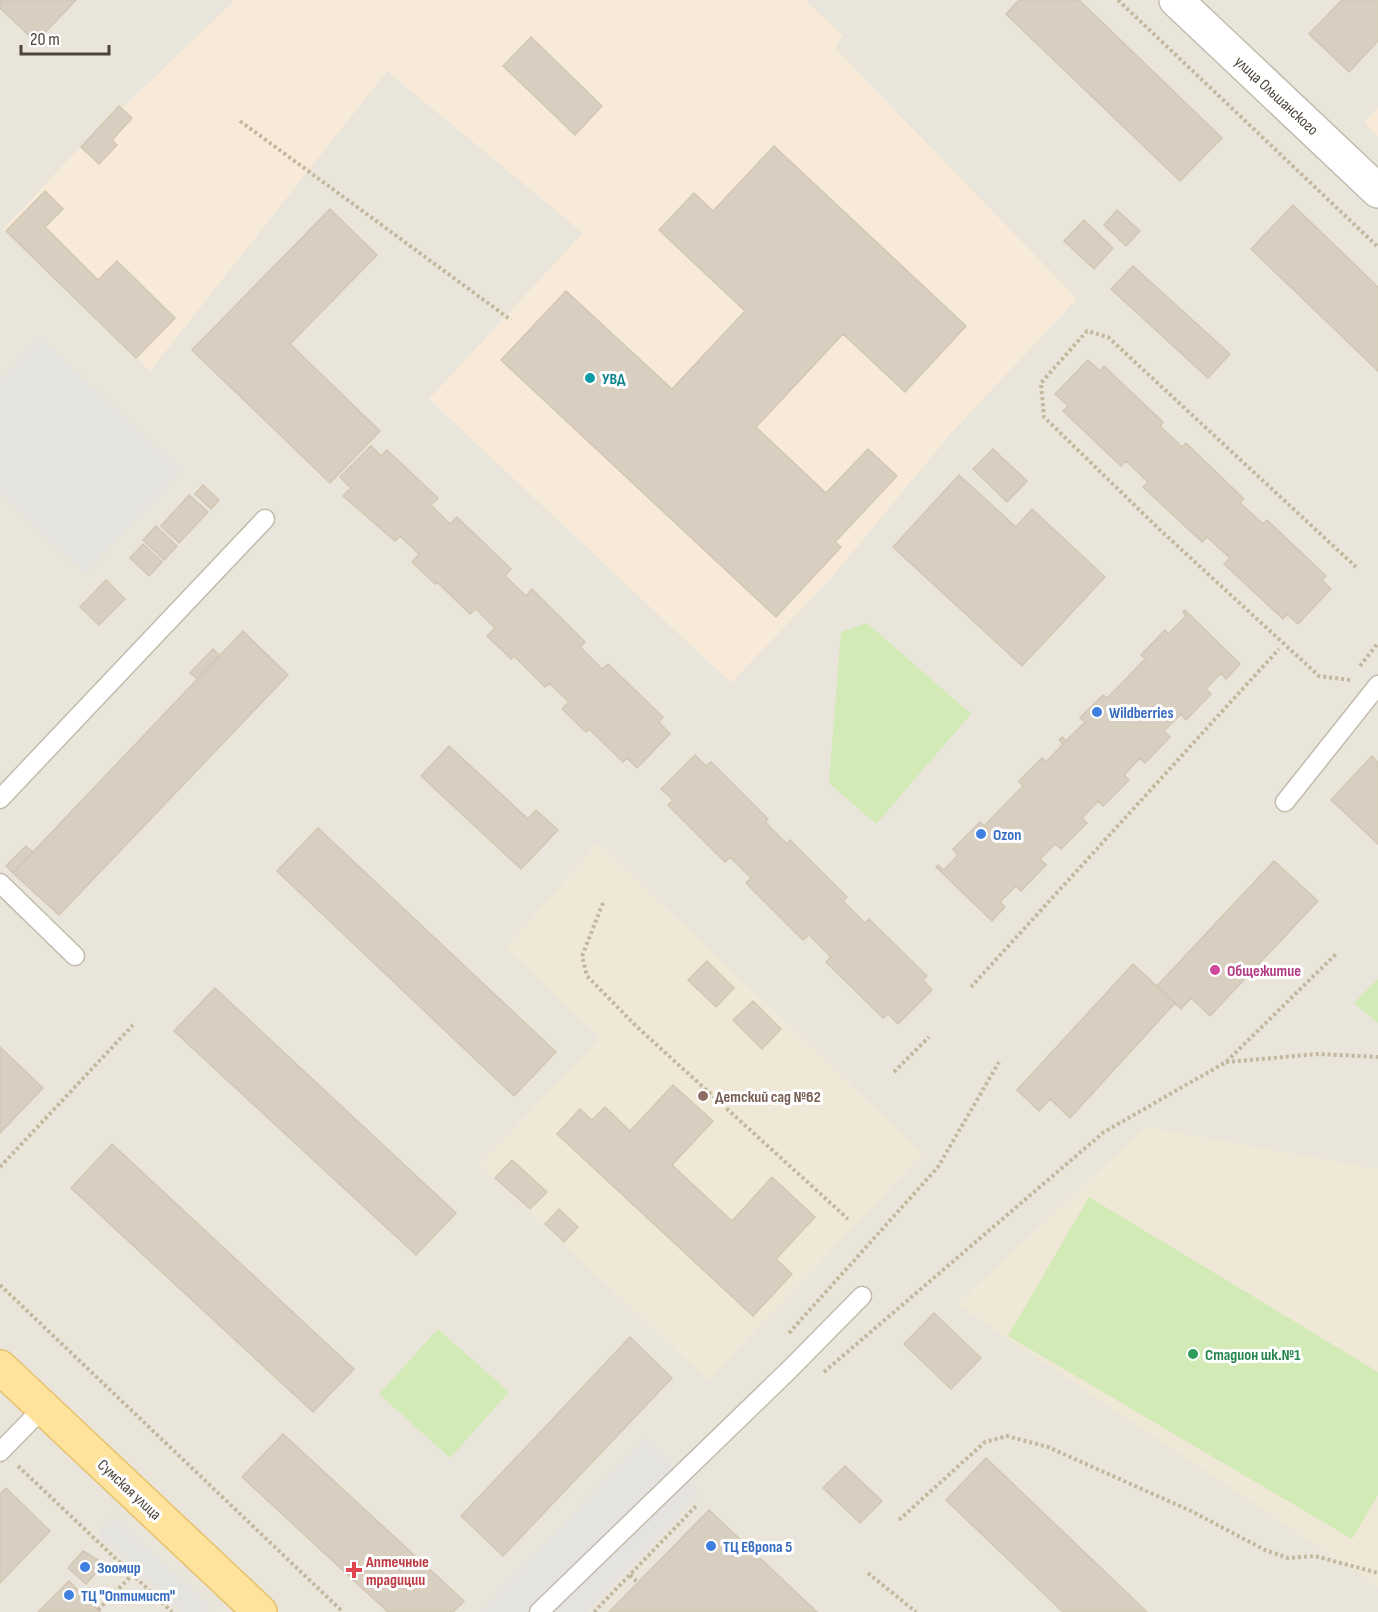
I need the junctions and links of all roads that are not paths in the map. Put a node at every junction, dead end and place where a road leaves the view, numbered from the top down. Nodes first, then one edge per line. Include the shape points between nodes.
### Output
1 (1176, 0) edge
2 (1378, 191) edge
3 (266, 519) dead end
4 (1378, 685) edge
5 (0, 799) edge
6 (1285, 802) dead end
7 (0, 883) edge
8 (75, 956) dead end
9 (862, 1296) dead end
10 (0, 1367) edge
11 (44, 1408) junction
12 (1, 1452) edge
13 (260, 1612) edge
14 (539, 1612) edge

1 - 2 street, улица Ольшанского
3 - 5 lane
4 - 6 lane
7 - 8 lane
9 - 14 lane
10 - 11 main road, Сумская улица
11 - 12 lane
11 - 13 main road, Сумская улица

